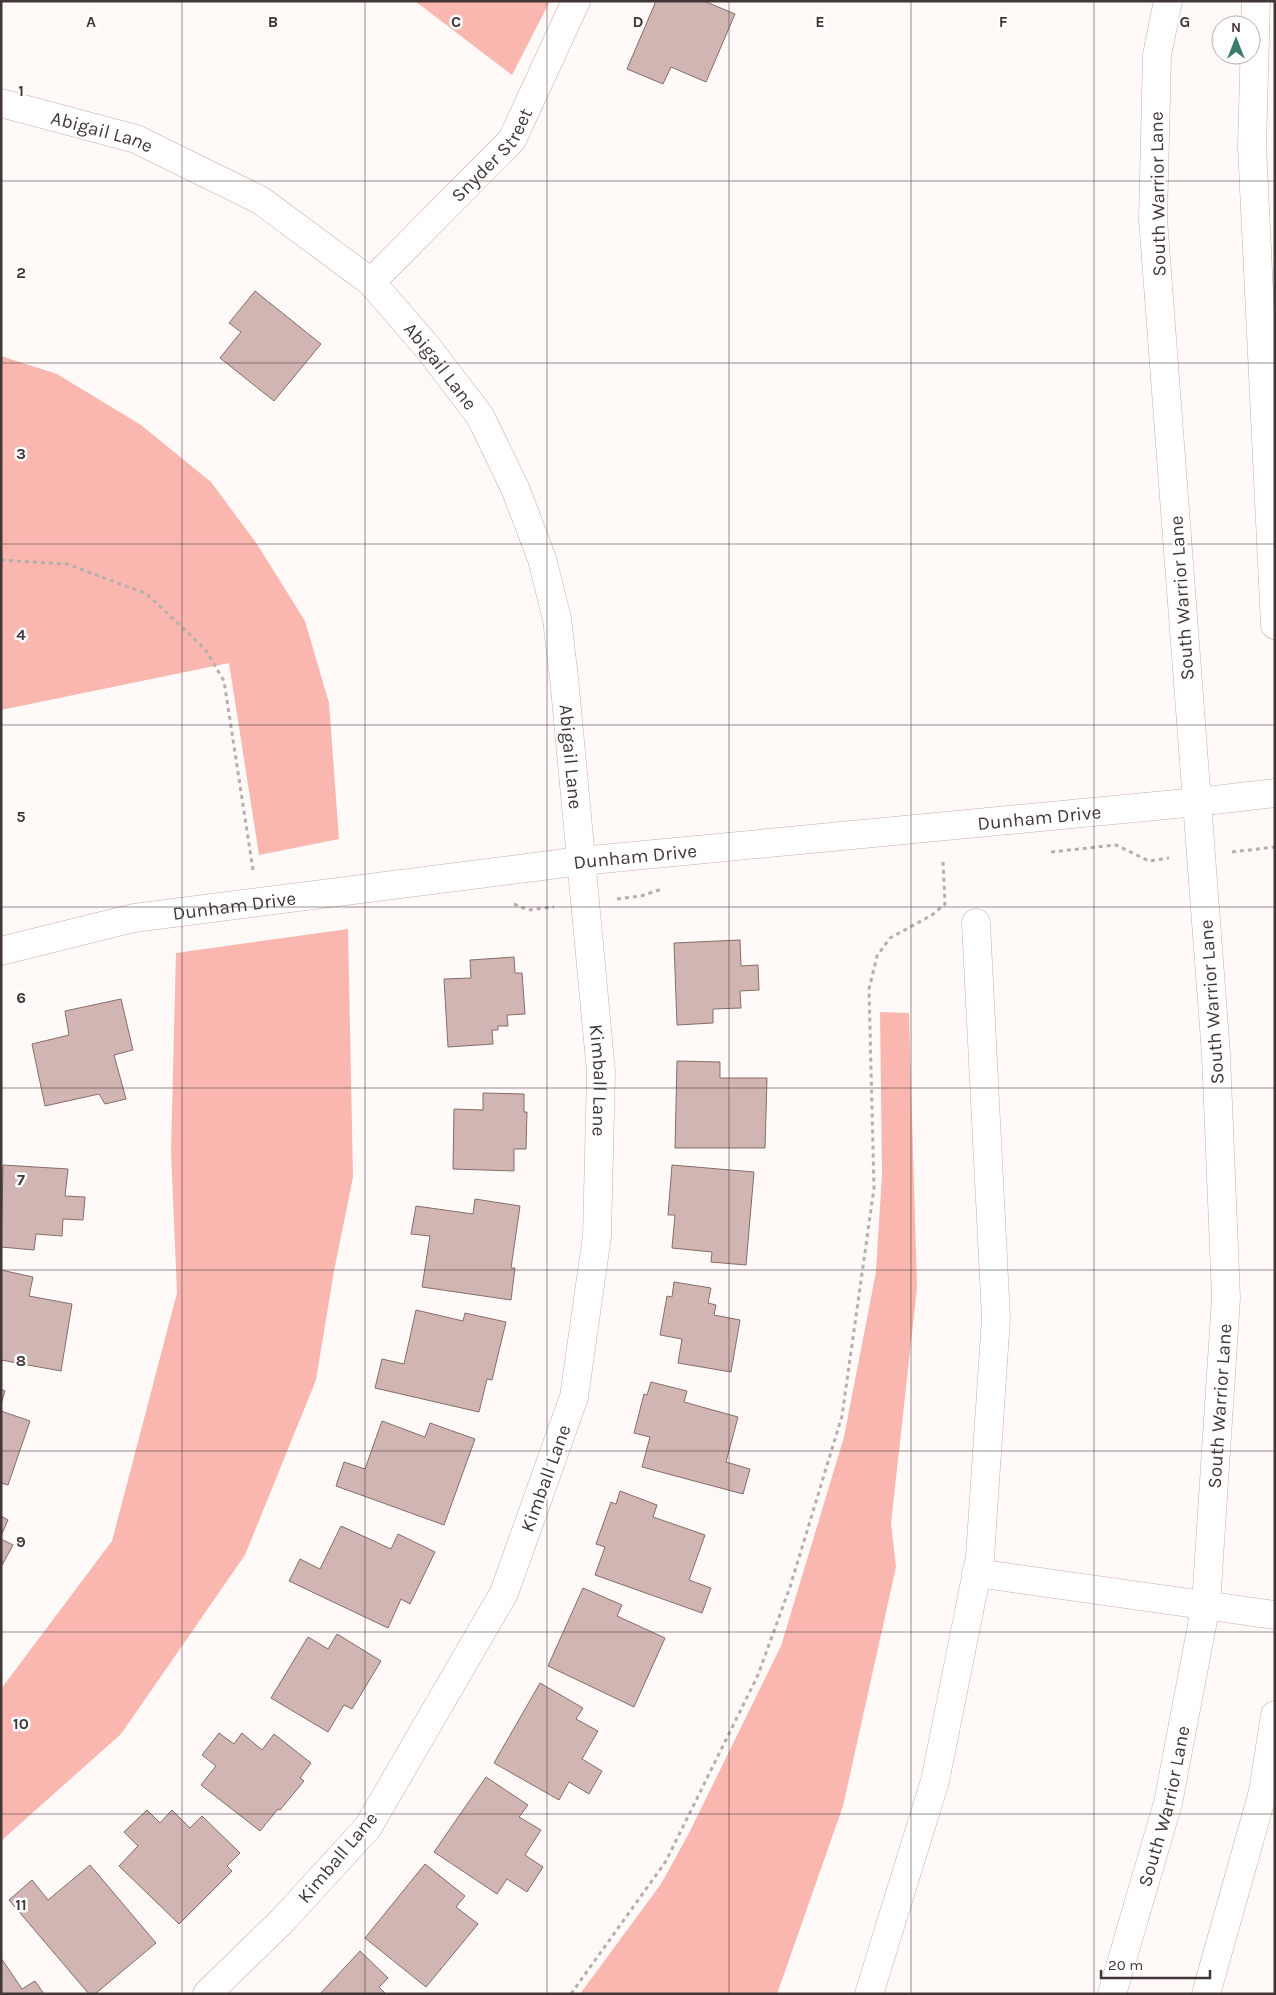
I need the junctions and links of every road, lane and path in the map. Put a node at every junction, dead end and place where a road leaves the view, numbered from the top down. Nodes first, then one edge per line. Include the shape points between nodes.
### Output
1 (576, 1) edge
2 (1168, 1) edge
3 (1256, 1) edge
4 (1, 103) edge
5 (371, 282) junction
6 (1, 560) edge
7 (1275, 625) edge
8 (1275, 793) edge
9 (1196, 802) junction
10 (1049, 852) dead end
11 (1172, 858) dead end
12 (581, 861) junction
13 (934, 863) dead end
14 (669, 888) dead end
15 (258, 902) junction
16 (510, 902) dead end
17 (585, 903) junction
18 (976, 923) dead end
19 (1, 951) edge
20 (976, 1573) junction
21 (1206, 1604) junction
22 (1275, 1615) edge
23 (1275, 1715) edge
24 (207, 1994) edge
25 (571, 1994) edge
26 (869, 1994) edge
27 (1112, 1994) edge
28 (1206, 1994) edge

1 - 5 street, Snyder Street via 512,140
2 - 9 street, South Warrior Lane via 1157,55 1153,219
3 - 7 street via 1252,146
4 - 5 street, Abigail Lane via 136,139 260,200
5 - 12 street, Abigail Lane via 428,348 480,416 515,488 542,559 557,619
6 - 15 path via 67,564 147,594 204,650 224,681
8 - 9 street, Dunham Drive
9 - 12 street, Dunham Drive
9 - 21 street, South Warrior Lane via 1216,1054 1226,1298
10 - 11 path via 1116,846 1148,860
12 - 15 street, Dunham Drive
12 - 17 street, Kimball Lane
13 - 25 path via 943,862 945,904 932,915 890,938 877,956 869,989 874,1188 842,1416 790,1587 758,1675 666,1860
14 - 17 path via 640,896
15 - 19 street, Dunham Drive via 134,918
16 - 17 path via 528,910
17 - 24 street, Kimball Lane via 601,1072 597,1236 574,1397 504,1593 368,1827 282,1921
18 - 20 street via 996,1318 980,1557
20 - 21 street
20 - 26 street via 935,1781
21 - 22 street
21 - 27 street, South Warrior Lane via 1168,1803
23 - 28 street via 1263,1792

